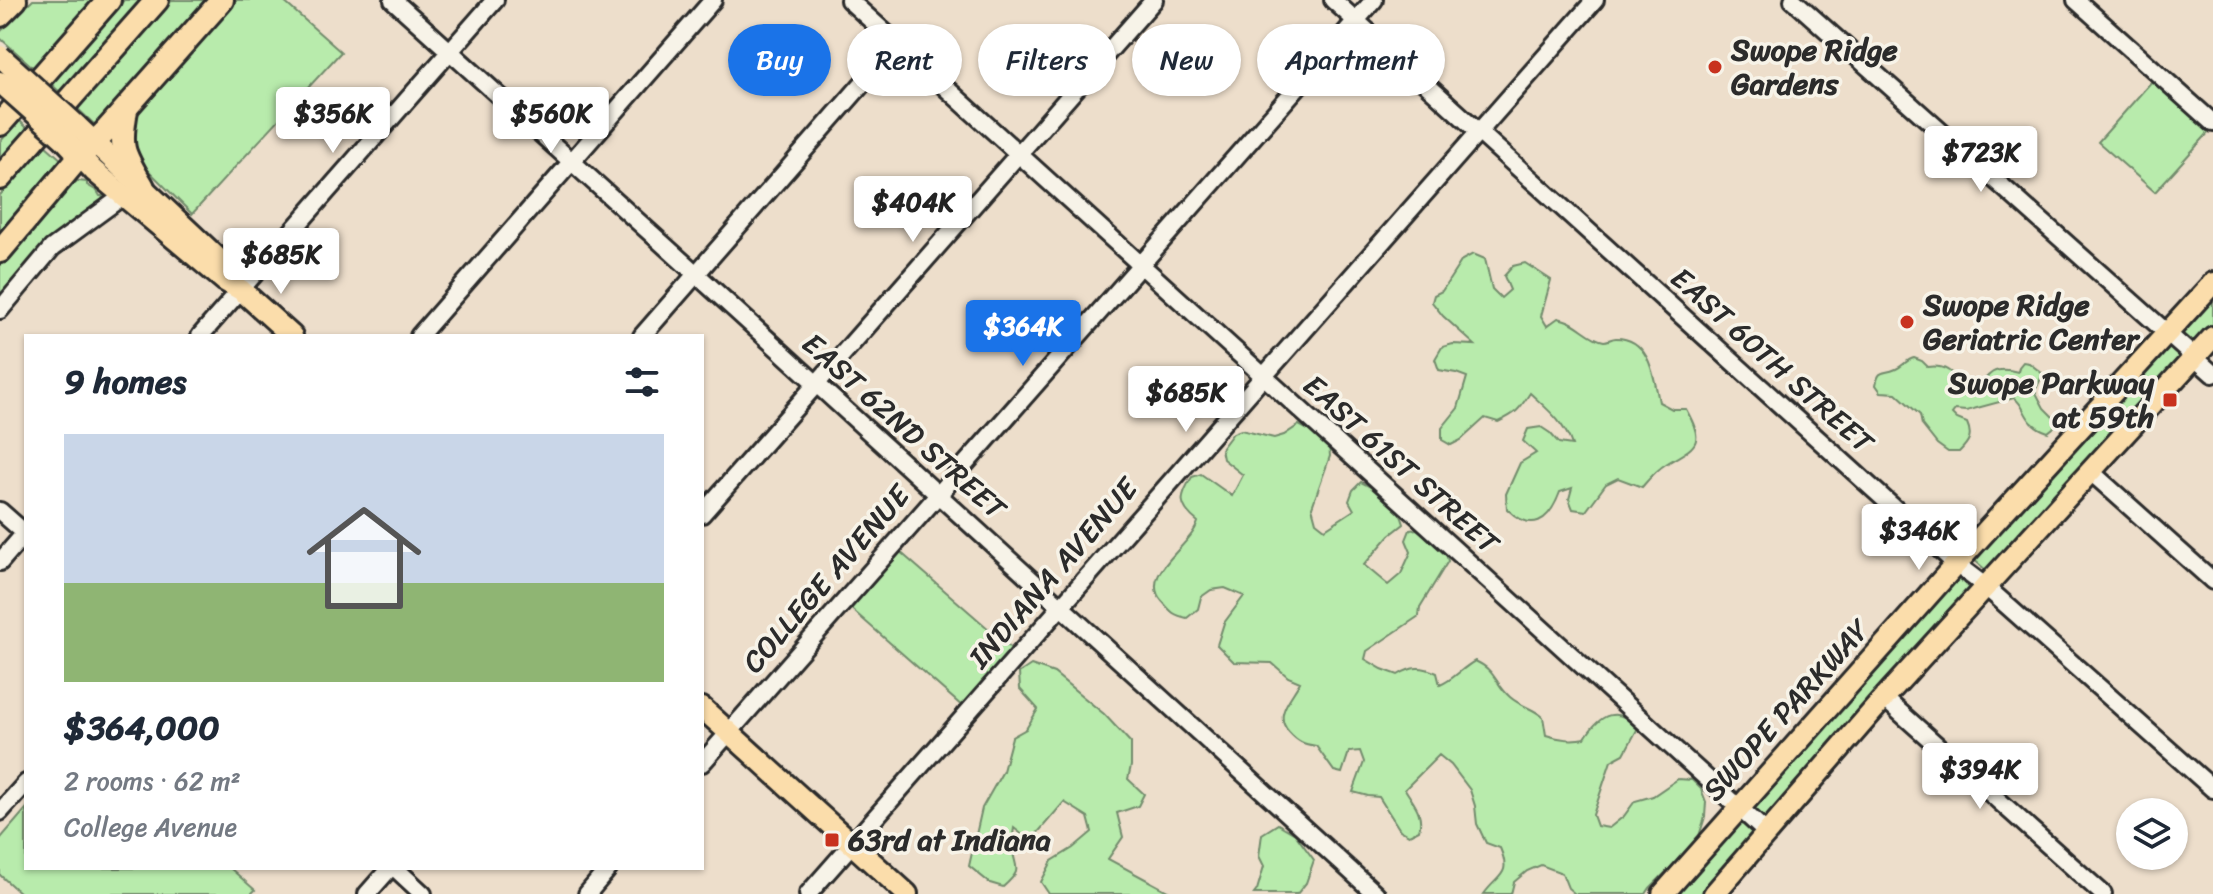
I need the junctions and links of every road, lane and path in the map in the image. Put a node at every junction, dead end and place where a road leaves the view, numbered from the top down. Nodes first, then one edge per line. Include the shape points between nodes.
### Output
1 (15, 0) edge
2 (109, 0) edge
3 (157, 0) edge
4 (222, 0) edge
5 (393, 0) edge
6 (495, 0) edge
7 (713, 0) edge
8 (849, 0) edge
9 (1154, 0) edge
10 (1333, 0) edge
11 (1374, 0) edge
12 (1595, 0) edge
13 (1793, 0) edge
14 (2076, 0) edge
15 (0, 15) edge
16 (1356, 20) junction
17 (875, 24) edge
18 (450, 51) junction
19 (0, 56) edge
20 (0, 82) edge
21 (852, 96) edge
22 (954, 96) edge
23 (126, 108) junction
24 (2213, 123) edge
25 (0, 124) edge
26 (70, 132) junction
27 (1479, 133) junction
28 (88, 149) junction
29 (1018, 154) junction
30 (572, 161) junction
31 (0, 178) edge
32 (133, 192) junction
33 (0, 251) edge
34 (1140, 265) junction
35 (696, 274) junction
36 (2213, 283) edge
37 (241, 290) junction
38 (0, 310) edge
39 (2167, 333) junction
40 (202, 334) edge
41 (290, 334) edge
42 (421, 334) edge
43 (644, 334) edge
44 (2213, 337) edge
45 (2195, 358) junction
46 (2213, 374) edge
47 (1263, 376) junction
48 (817, 384) junction
49 (2090, 471) junction
50 (938, 495) junction
51 (0, 511) edge
52 (704, 512) edge
53 (24, 531) edge
54 (24, 535) edge
55 (0, 562) edge
56 (1956, 564) junction
57 (2213, 581) edge
58 (1985, 586) junction
59 (1061, 607) junction
60 (1884, 698) junction
61 (704, 710) edge
62 (729, 733) junction
63 (704, 761) edge
64 (24, 785) edge
65 (2213, 789) edge
66 (1739, 808) junction
67 (0, 812) edge
68 (1767, 833) junction
69 (852, 844) junction
70 (391, 870) edge
71 (395, 870) edge
72 (607, 870) edge
73 (1722, 891) edge
74 (367, 894) edge
75 (423, 894) edge
76 (587, 894) edge
77 (808, 894) edge
78 (907, 894) edge
79 (1376, 894) edge
80 (1663, 894) edge
81 (2103, 894) edge

1 - 15 highway
2 - 25 highway
3 - 31 highway
4 - 23 highway
5 - 18 street, EAST 62ND STREET
6 - 18 street
7 - 30 street
8 - 17 street, EAST 61ST STREET
9 - 29 street
10 - 16 street, EAST 60TH STREET
11 - 16 street, COLLEGE AVENUE
12 - 27 street, INDIANA AVENUE
13 - 39 street
14 - 24 street
16 - 27 street, EAST 60TH STREET
16 - 34 street, COLLEGE AVENUE
18 - 30 street, EAST 62ND STREET
18 - 37 street
19 - 26 main road, bridge
20 - 26 main road, bridge
21 - 35 street
22 - 29 street, EAST 61ST STREET
23 - 28 highway
23 - 32 highway via 121,141
26 - 28 main road
27 - 47 street, INDIANA AVENUE
27 - 56 street, EAST 60TH STREET
28 - 32 main road
28 - 33 highway
29 - 34 street, EAST 61ST STREET
29 - 48 street
30 - 35 street, EAST 62ND STREET
30 - 42 street
32 - 37 main road via 233,273
32 - 38 street via 52,248
34 - 47 street, EAST 61ST STREET
34 - 50 street, COLLEGE AVENUE
35 - 43 street
35 - 48 street, EAST 62ND STREET
36 - 39 main road, SWOPE PARKWAY
37 - 40 street
37 - 41 main road
39 - 45 street
39 - 56 main road, SWOPE PARKWAY
44 - 45 main road
45 - 46 street
45 - 49 main road
47 - 59 street, INDIANA AVENUE
47 - 66 street, EAST 61ST STREET
48 - 50 street, EAST 62ND STREET
48 - 52 street
49 - 57 street
49 - 58 main road
50 - 59 street, EAST 62ND STREET
50 - 62 street, COLLEGE AVENUE
51 - 53 street
54 - 55 street
56 - 58 street, EAST 60TH STREET
56 - 66 main road, SWOPE PARKWAY
58 - 60 main road
58 - 65 street, EAST 60TH STREET
59 - 69 street, INDIANA AVENUE
59 - 79 street, EAST 62ND STREET
60 - 68 main road
60 - 81 street
61 - 62 main road
62 - 63 street, COLLEGE AVENUE
62 - 69 main road
64 - 67 street
66 - 68 street, EAST 61ST STREET
66 - 80 main road, SWOPE PARKWAY
68 - 73 main road
69 - 77 street, INDIANA AVENUE
69 - 78 main road
70 - 74 street
71 - 75 street
72 - 76 street

